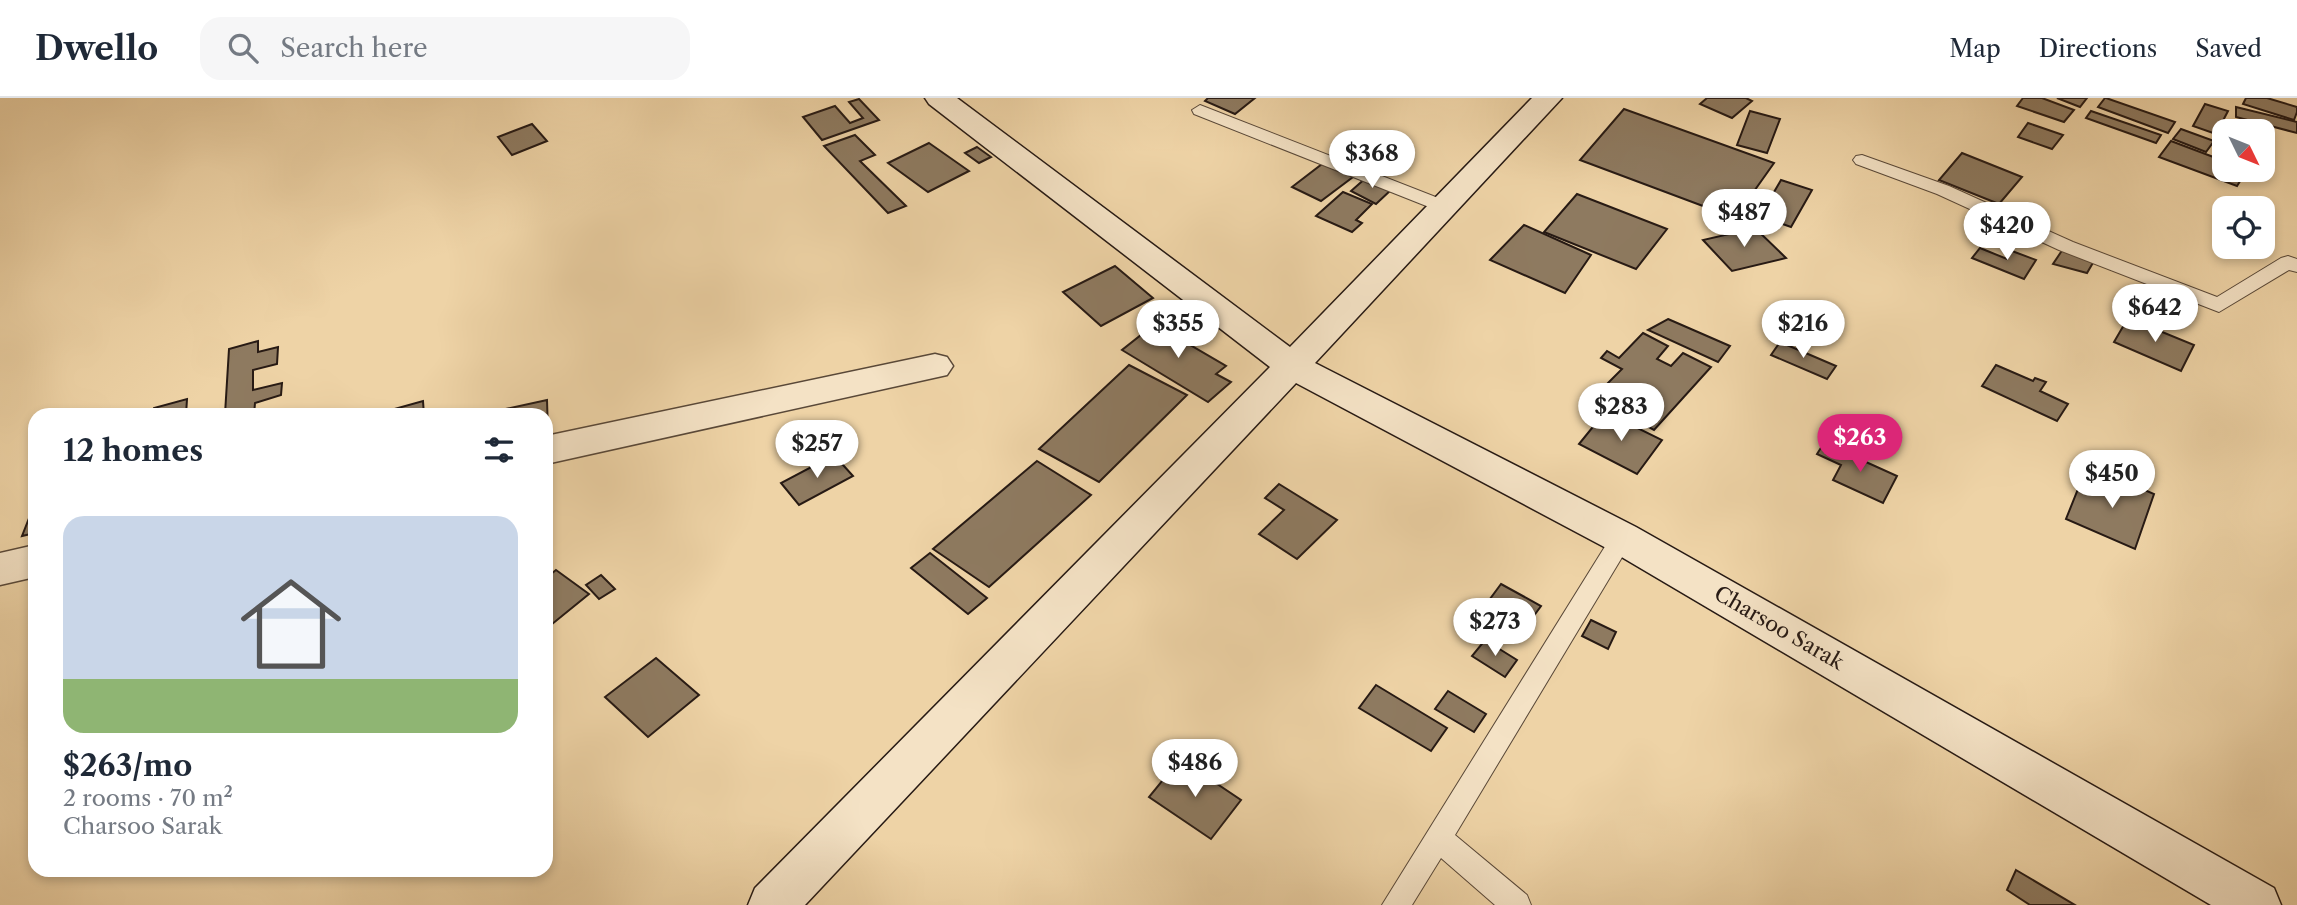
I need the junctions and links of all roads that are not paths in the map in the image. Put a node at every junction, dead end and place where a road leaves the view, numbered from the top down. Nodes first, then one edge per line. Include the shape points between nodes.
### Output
1 (939, 98) edge
2 (1548, 98) edge
3 (1200, 110) dead end
4 (1862, 160) dead end
5 (1445, 207) junction
6 (2297, 266) edge
7 (935, 366) dead end
8 (1292, 366) junction
9 (553, 448) edge
10 (1622, 538) junction
11 (28, 563) edge
12 (0, 569) edge
13 (1438, 838) junction
14 (772, 905) edge
15 (1396, 905) edge
16 (1517, 905) edge
17 (2257, 905) edge

1 - 8 main road, Charsoo Sarak
2 - 5 main road
3 - 5 lane
4 - 6 lane via 2220,305 2288,262
5 - 8 main road
7 - 9 main road
8 - 10 main road, Charsoo Sarak
8 - 14 main road
10 - 13 lane
10 - 17 main road, Charsoo Sarak
11 - 12 main road
13 - 15 lane
13 - 16 lane

